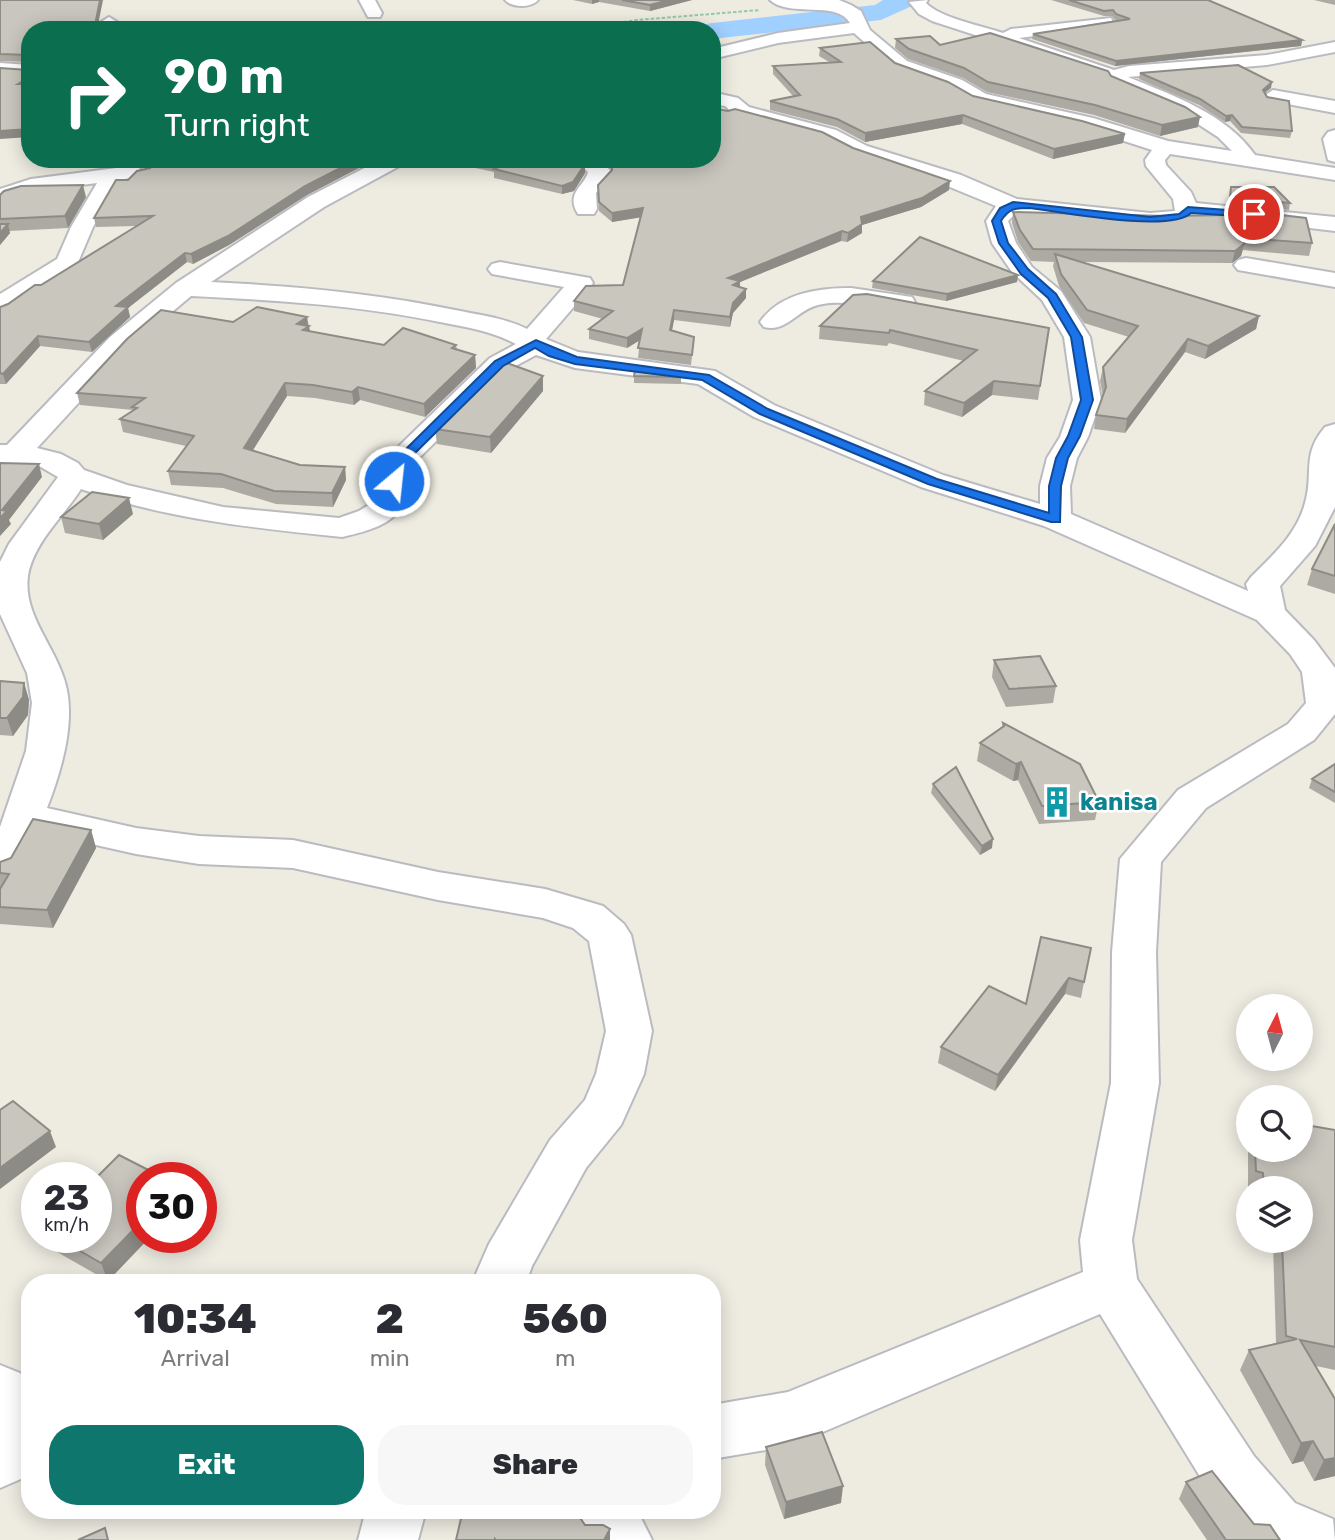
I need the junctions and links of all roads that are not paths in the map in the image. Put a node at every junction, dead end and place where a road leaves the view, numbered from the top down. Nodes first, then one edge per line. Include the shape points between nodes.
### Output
1 (513, 0) edge
2 (530, 0) edge
3 (920, 0) edge
4 (787, 1) edge
5 (1105, 22) edge
6 (860, 27) junction
7 (998, 36) junction
8 (1335, 47) edge
9 (721, 52) edge
10 (0, 68) edge
11 (21, 69) edge
12 (1115, 75) junction
13 (1273, 96) edge
14 (721, 100) edge
15 (1335, 107) edge
16 (1335, 136) edge
17 (1165, 147) junction
18 (1335, 156) edge
19 (1249, 161) junction
20 (381, 168) edge
21 (596, 168) edge
22 (143, 171) edge
23 (1335, 174) edge
24 (111, 177) junction
25 (0, 195) edge
26 (1013, 205) junction
27 (586, 209) dead end
28 (1188, 210) junction
29 (1335, 225) edge
30 (1246, 265) dead end
31 (500, 269) dead end
32 (1335, 280) edge
33 (185, 288) junction
34 (0, 307) edge
35 (927, 307) edge
36 (773, 323) dead end
37 (1050, 331) edge
38 (1077, 337) junction
39 (533, 342) junction
40 (1335, 433) edge
41 (8, 454) edge
42 (73, 476) junction
43 (1328, 507) edge
44 (1055, 519) junction
45 (1269, 613) junction
46 (1318, 652) edge
47 (27, 816) junction
48 (0, 865) edge
49 (503, 1274) edge
50 (1111, 1285) junction
51 (0, 1391) edge
52 (21, 1415) edge
53 (721, 1430) edge
54 (21, 1449) edge
55 (0, 1460) edge
56 (393, 1519) edge
57 (607, 1519) edge
58 (387, 1540) edge
59 (622, 1540) edge
60 (1311, 1540) edge

1 - 2 street
3 - 7 street via 917,2 925,11
4 - 6 street via 835,4 855,15
5 - 7 street
6 - 9 street via 778,38
6 - 17 street via 901,65 980,98 1086,122
7 - 12 street
8 - 12 street via 1267,60
10 - 11 street
12 - 19 street via 1211,122 1241,145
13 - 15 street
14 - 26 street via 742,111 829,134 860,150
16 - 18 street
17 - 19 street
17 - 28 street via 1156,166 1183,197
19 - 23 street
20 - 33 street via 316,202
21 - 27 street via 599,177 586,192
22 - 24 street
24 - 25 street via 31,185
24 - 34 street via 68,262
26 - 28 street via 1150,220 1182,217
26 - 38 street via 1003,210 997,221 1004,243 1024,272 1052,296
28 - 29 street
30 - 32 street
31 - 39 street via 581,283
33 - 39 street via 287,293 414,309 491,325
33 - 41 street via 119,343
35 - 36 street via 875,297 827,297 800,302
37 - 38 street
38 - 44 street via 1087,400 1062,458 1055,486
39 - 42 street via 499,364 410,451 398,468 386,507 342,528 223,516 130,495
39 - 44 street via 575,360 705,377 764,411 932,481
40 - 43 street via 1323,452
41 - 42 street via 50,460 65,466
42 - 47 street via 15,562 10,591 48,682 51,708
43 - 45 street via 1303,544 1263,584
44 - 45 street
45 - 46 street
46 - 50 street via 1324,704 1301,732 1192,799 1141,859 1134,952 1135,1083 1106,1240
47 - 48 street
47 - 49 street via 136,841 199,850 293,854 544,904 588,917 609,936 629,1031 620,1073 604,1111 568,1154
50 - 53 street via 790,1419
50 - 60 street via 1233,1476 1274,1525
51 - 52 street
54 - 55 street
56 - 58 street
57 - 59 street

